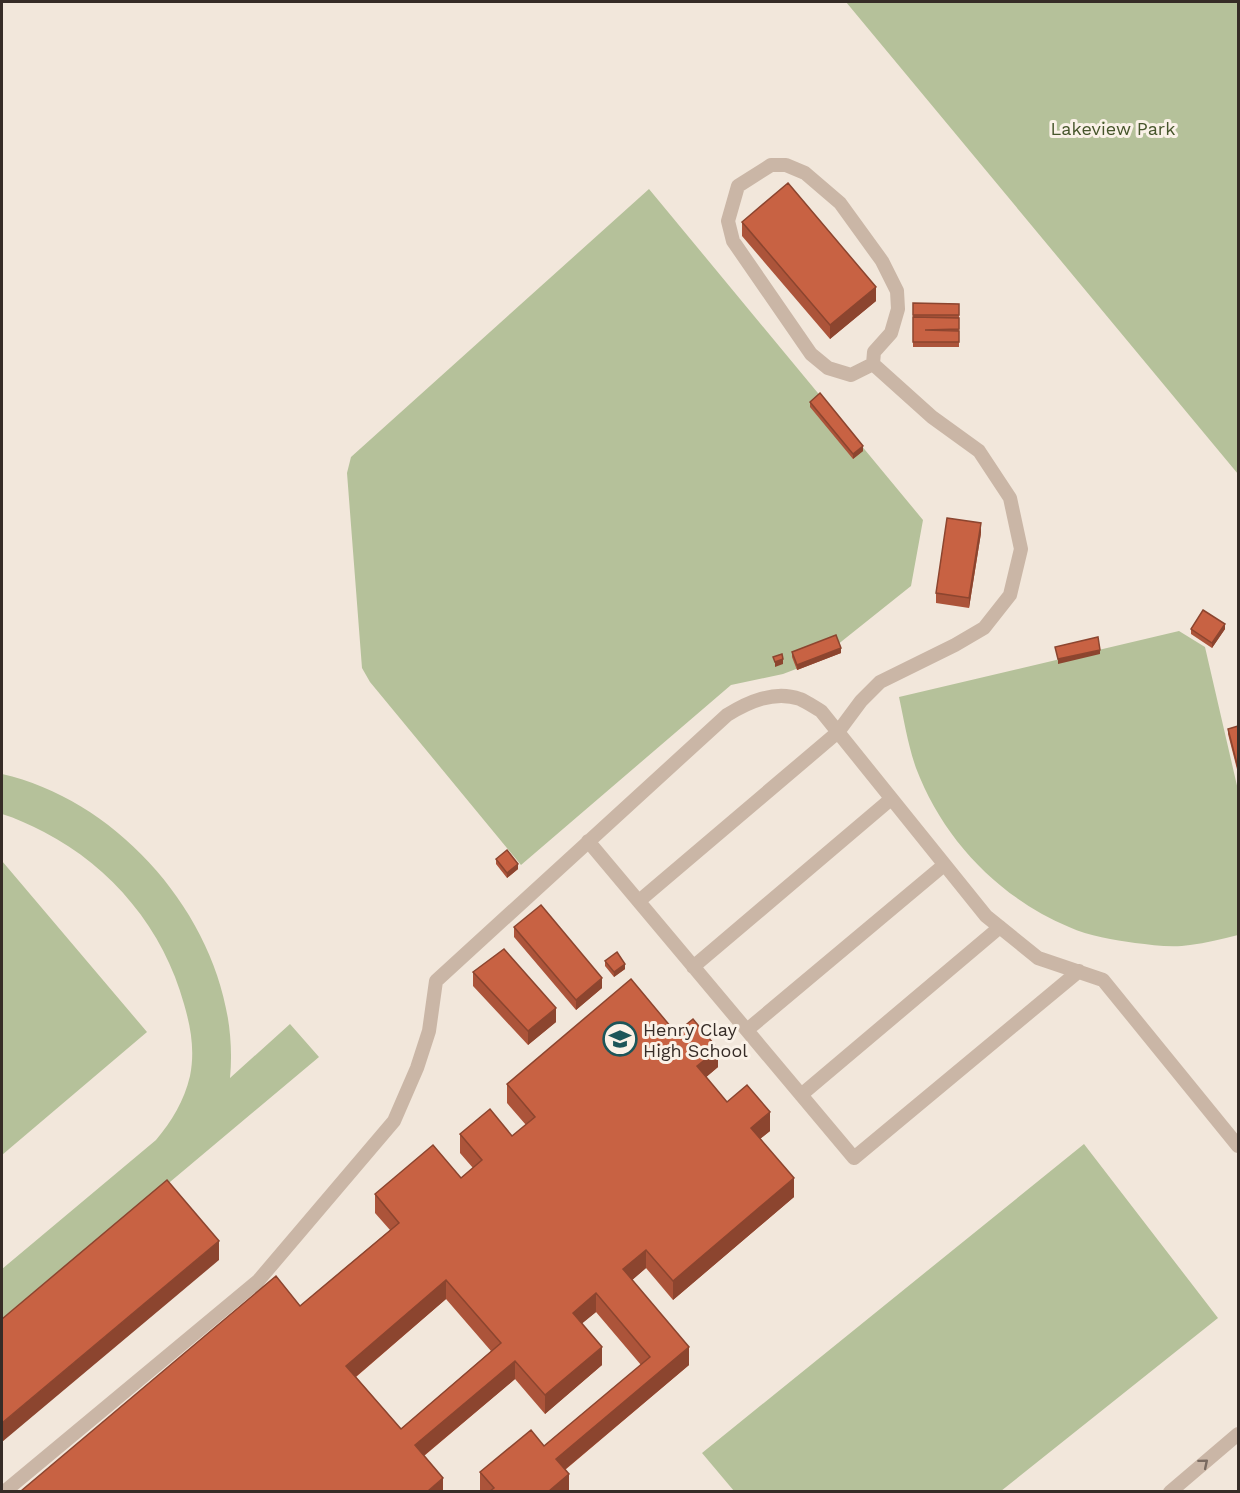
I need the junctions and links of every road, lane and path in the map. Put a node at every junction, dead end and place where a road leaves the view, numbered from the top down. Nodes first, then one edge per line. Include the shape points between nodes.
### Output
1 (873, 364) junction
2 (838, 732) junction
3 (891, 799) junction
4 (588, 841) junction
5 (944, 865) junction
6 (639, 901) junction
7 (1000, 927) junction
8 (693, 966) junction
9 (1079, 971) junction
10 (747, 1030) junction
11 (801, 1095) junction
12 (1239, 1146) edge
13 (1239, 1434) edge
14 (4, 1491) edge
15 (1171, 1491) edge

1 - 1 lane via 874,352 891,333 898,309 897,291 882,261 840,202 820,184 786,165 771,165 738,186 728,221 733,241 811,354 828,368 851,375
1 - 2 lane via 932,417 979,451 1011,498 1021,549 1010,595 984,628 880,682
2 - 3 lane
2 - 4 lane via 821,711 800,699 777,696 750,701 727,715
2 - 6 lane
3 - 5 lane
3 - 8 lane
4 - 6 lane
4 - 14 lane via 436,981 429,1031 394,1121 258,1281
5 - 7 lane via 986,916
5 - 10 lane
6 - 8 lane
7 - 9 lane via 1038,958
7 - 11 lane
8 - 10 lane
9 - 11 lane via 854,1158
9 - 12 lane via 1103,980
10 - 11 lane
15 -> 13 lane

